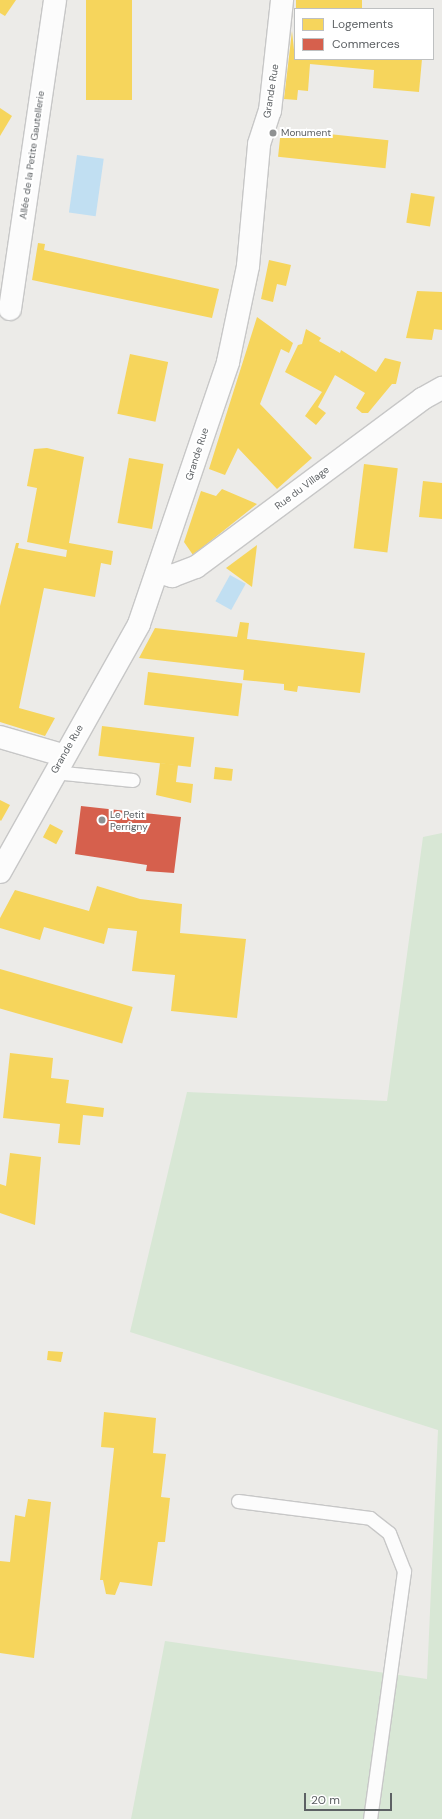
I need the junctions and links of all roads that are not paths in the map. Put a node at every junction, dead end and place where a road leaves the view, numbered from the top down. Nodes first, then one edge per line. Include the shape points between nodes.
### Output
1 (55, 0) edge
2 (282, 0) edge
3 (10, 309) dead end
4 (442, 388) edge
5 (158, 572) junction
6 (0, 737) edge
7 (58, 764) junction
8 (133, 780) dead end
9 (0, 872) edge
10 (238, 1501) dead end
11 (370, 1819) edge

1 - 3 street, Allée de la Petite Gautellerie
2 - 5 street, Grande Rue via 270,110 260,144 241,309 228,362
4 - 5 street, Rue du Village via 196,567 172,576
5 - 7 street, Grande Rue via 139,624
6 - 7 street
7 - 8 lane
7 - 9 street, Grande Rue
10 - 11 lane via 370,1518 390,1533 404,1571

